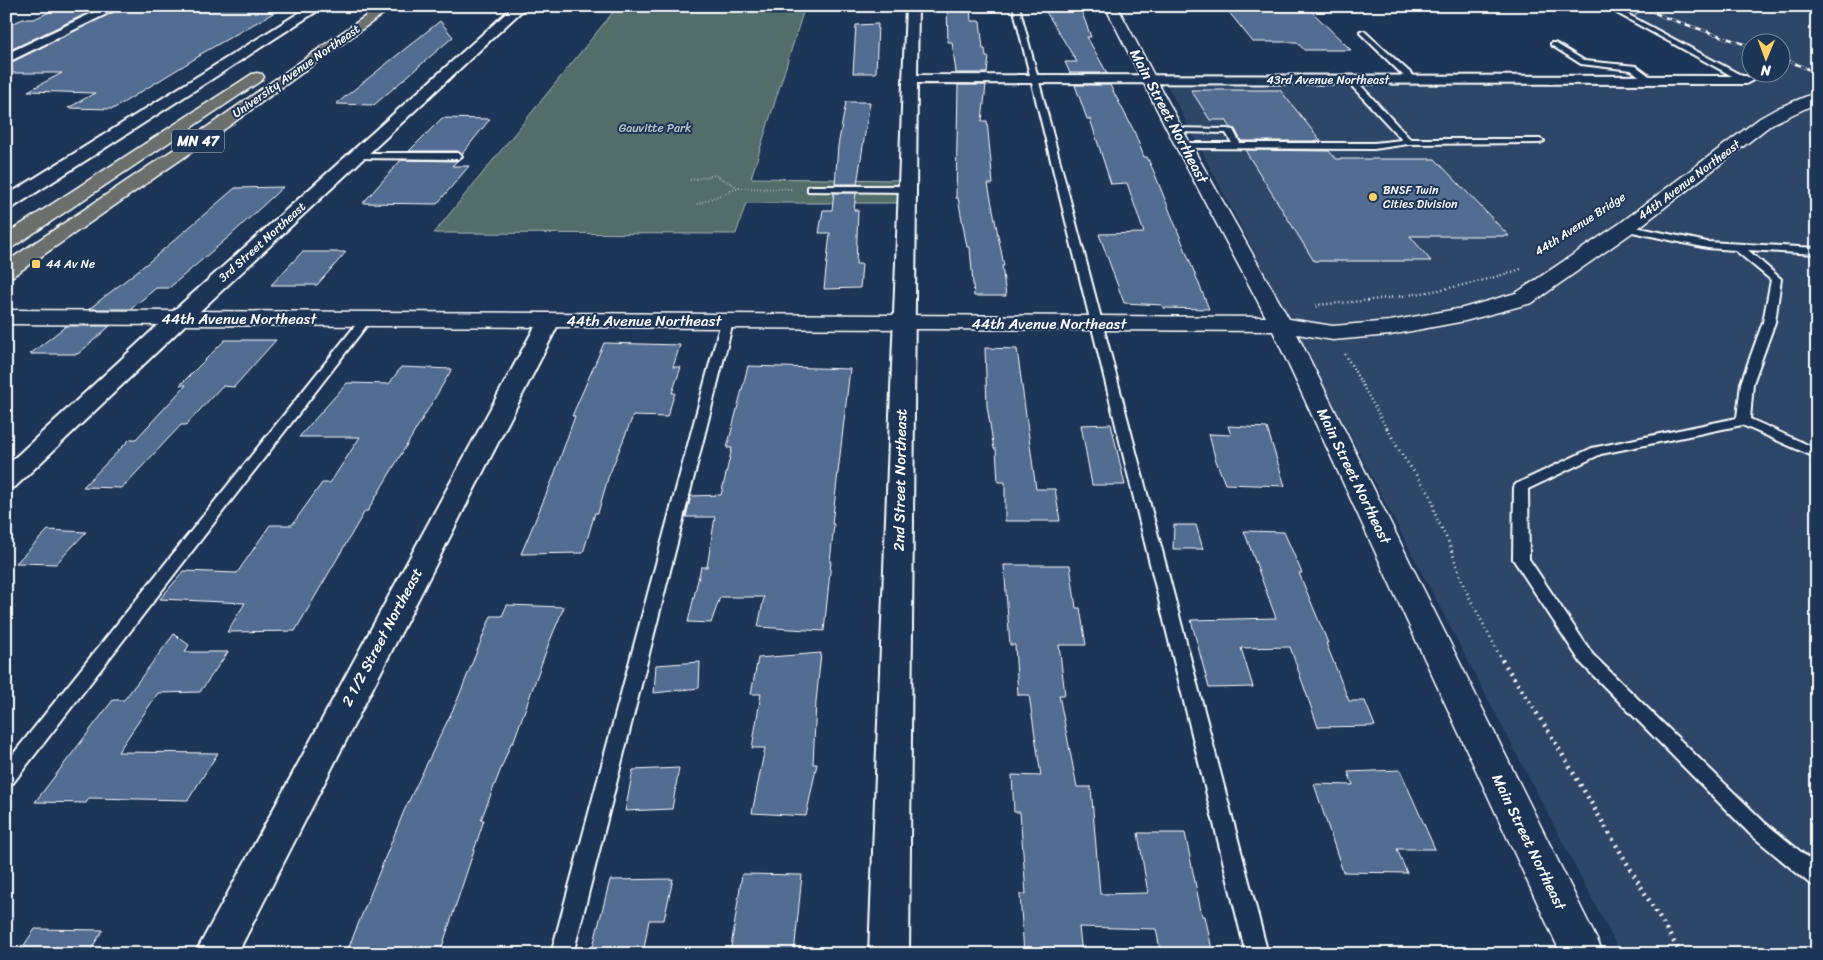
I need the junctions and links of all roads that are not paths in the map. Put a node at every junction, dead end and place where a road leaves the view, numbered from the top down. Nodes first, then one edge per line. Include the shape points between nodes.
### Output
1 (15, 6) edge
2 (117, 6) edge
3 (318, 6) edge
4 (364, 6) edge
5 (388, 6) edge
6 (521, 6) edge
7 (912, 6) edge
8 (1016, 6) edge
9 (1111, 6) edge
10 (1607, 6) edge
11 (6, 10) edge
12 (1362, 32) dead end
13 (324, 33) dead end
14 (1553, 44) dead end
15 (6, 59) edge
16 (266, 71) dead end
17 (1740, 77) edge
18 (911, 79) junction
19 (1035, 79) junction
20 (1149, 80) junction
21 (1351, 80) junction
22 (1413, 80) junction
23 (1740, 80) edge
24 (1652, 81) junction
25 (1817, 97) edge
26 (1179, 138) junction
27 (1540, 141) dead end
28 (1408, 142) junction
29 (1238, 146) junction
30 (357, 156) junction
31 (458, 156) dead end
32 (811, 189) road end
33 (908, 189) junction
34 (6, 204) edge
35 (1626, 228) junction
36 (6, 242) edge
37 (1738, 247) junction
38 (1817, 251) edge
39 (6, 272) edge
40 (6, 317) edge
41 (178, 319) junction
42 (366, 320) junction
43 (549, 320) junction
44 (727, 322) junction
45 (904, 323) junction
46 (1097, 324) junction
47 (1281, 324) junction
48 (1743, 421) junction
49 (1817, 454) edge
50 (6, 481) edge
51 (6, 777) edge
52 (1817, 877) edge
53 (215, 954) edge
54 (562, 954) edge
55 (889, 954) edge
56 (1257, 954) edge
57 (1583, 954) edge

1 - 11 lane
2 - 15 street
3 - 34 street
4 - 13 main road, University Avenue Northeast
5 - 39 main road, University Avenue Northeast / MN 47
6 - 30 street, 3rd Street Northeast
7 - 18 street, 2nd Street Northeast
8 - 19 lane
9 - 20 street, Main Street Northeast
10 - 17 lane
12 - 22 lane
14 - 24 lane via 1583,63 1633,68
16 - 36 main road, University Avenue Northeast / MN 47
18 - 19 street, 43rd Avenue Northeast
18 - 33 street, 2nd Street Northeast
19 - 20 street, 43rd Avenue Northeast
19 - 46 lane
20 - 21 street, 43rd Avenue Northeast
20 - 26 street, Main Street Northeast
21 - 22 street, 43rd Avenue Northeast
21 - 28 lane
22 - 24 street, 43rd Avenue Northeast
23 - 24 street, 43rd Avenue Northeast
25 - 35 street, 44th Avenue Northeast via 1766,121
26 - 29 lane
26 - 29 lane via 1227,131
26 - 47 street, Main Street Northeast
27 - 28 lane
28 - 29 lane via 1374,146
30 - 31 lane
30 - 41 street, 3rd Street Northeast
32 - 33 lane
33 - 45 street, 2nd Street Northeast
35 - 37 lane via 1686,242
35 - 47 street, 44th Avenue Northeast via 1524,298 1465,314 1390,328 1323,318
37 - 38 lane
37 - 48 lane via 1776,279 1769,322 1746,384
40 - 41 street, 44th Avenue Northeast
41 - 42 street, 44th Avenue Northeast
41 - 50 street, 3rd Street Northeast
42 - 43 street, 44th Avenue Northeast
42 - 51 lane
43 - 44 street, 44th Avenue Northeast
43 - 53 street, 2 1/2 Street Northeast
44 - 45 street, 44th Avenue Northeast
44 - 54 lane
45 - 46 street, 44th Avenue Northeast
45 - 55 street, 2nd Street Northeast
46 - 47 street, 44th Avenue Northeast
46 - 56 lane
47 - 57 street, Main Street Northeast
48 - 49 lane
48 - 52 lane via 1597,451 1521,487 1521,559 1587,659 1757,828

